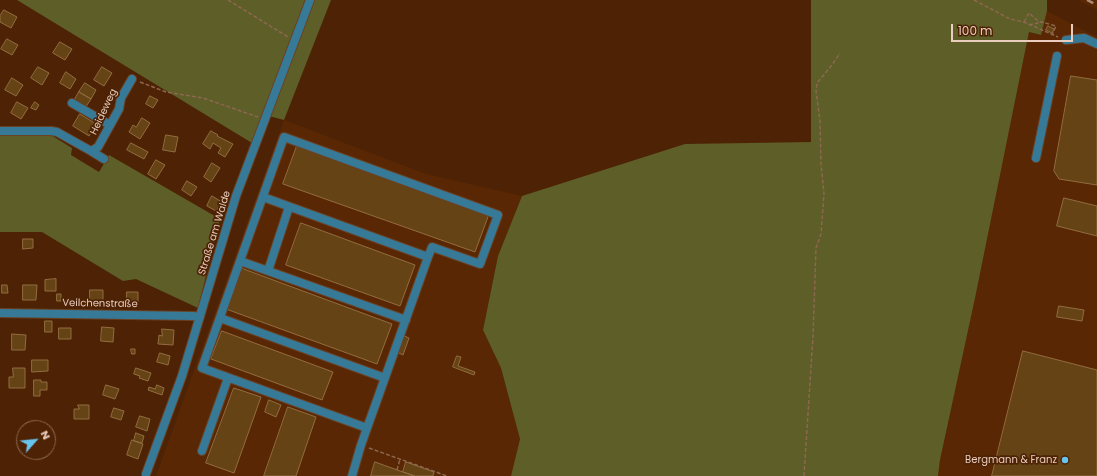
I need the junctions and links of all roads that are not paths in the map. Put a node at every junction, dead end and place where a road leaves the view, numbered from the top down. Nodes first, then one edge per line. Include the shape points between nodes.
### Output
1 (310, 0) edge
2 (1066, 40) road end
3 (1097, 44) edge
4 (1057, 56) dead end
5 (132, 79) road end
6 (72, 103) dead end
7 (110, 125) junction
8 (0, 131) edge
9 (91, 151) junction
10 (1036, 158) dead end
11 (104, 159) dead end
12 (263, 197) junction
13 (289, 207) junction
14 (428, 257) junction
15 (240, 261) junction
16 (268, 271) junction
17 (0, 312) edge
18 (200, 317) junction
19 (220, 318) junction
20 (406, 320) junction
21 (228, 378) junction
22 (385, 378) junction
23 (367, 428) junction
24 (202, 451) dead end
25 (146, 474) dead end
26 (352, 476) edge

1 - 18 street, Straße am Walde via 236,196
2 - 3 street via 1084,38
4 - 10 street
5 - 7 street, Heideweg
6 - 7 street
7 - 9 street, Heideweg via 98,147
8 - 9 street via 57,132
9 - 11 street
12 - 13 street
12 - 14 street via 284,138 498,214 480,264 432,247
12 - 15 street
13 - 14 street
13 - 16 street
14 - 20 street
15 - 16 street
15 - 19 street
16 - 20 street
17 - 18 street, Veilchenstraße
18 - 25 street, Straße am Walde via 182,376
19 - 21 street via 202,368
19 - 22 street
20 - 22 street
21 - 23 street
21 - 24 street
22 - 23 street
23 - 26 street

